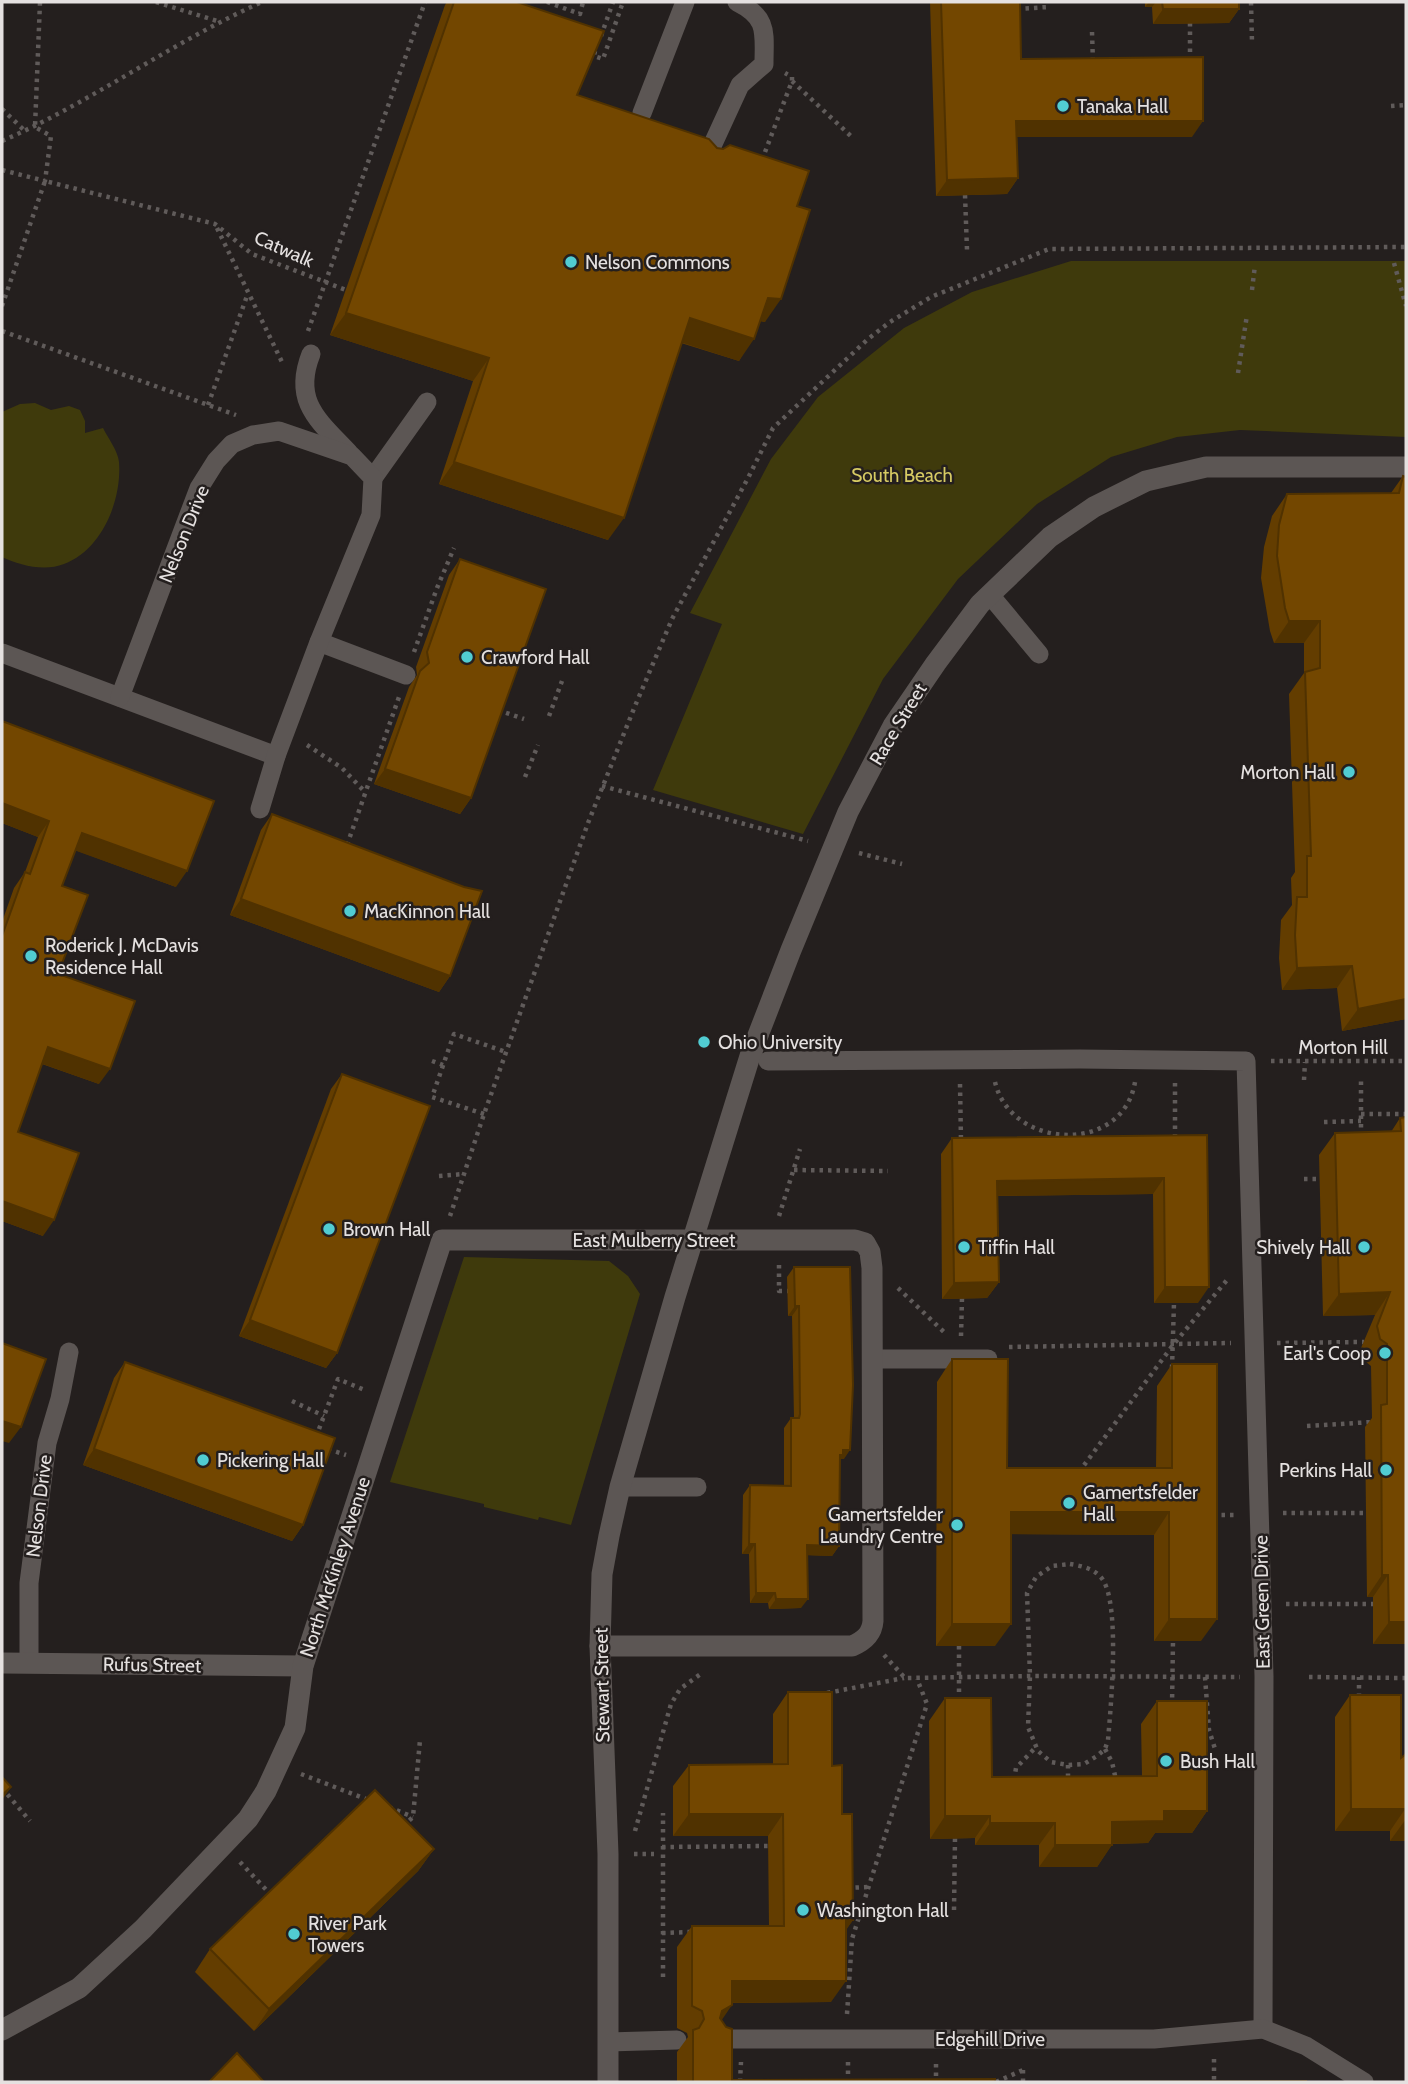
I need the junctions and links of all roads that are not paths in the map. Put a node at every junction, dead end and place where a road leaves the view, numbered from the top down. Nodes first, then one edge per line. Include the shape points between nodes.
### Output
1 (685, 2) edge
2 (737, 2) edge
3 (642, 113) edge
4 (706, 159) edge
5 (308, 348) road end
6 (427, 402) dead end
7 (352, 456) junction
8 (1406, 467) edge
9 (373, 478) junction
10 (990, 595) junction
11 (318, 642) junction
12 (2, 653) edge
13 (1039, 653) dead end
14 (406, 675) road end
15 (120, 697) junction
16 (276, 756) junction
17 (260, 809) dead end
18 (768, 1061) dead end
19 (442, 1240) joint
20 (693, 1241) junction
21 (675, 1297) joint
22 (69, 1352) dead end
23 (995, 1353) road end
24 (872, 1359) junction
25 (620, 1487) junction
26 (697, 1488) dead end
27 (600, 1646) junction
28 (2, 1663) edge
29 (29, 1663) junction
30 (303, 1666) junction
31 (1263, 2029) junction
32 (2, 2030) edge
33 (717, 2039) edge
34 (677, 2040) dead end
35 (608, 2042) junction
36 (608, 2082) edge
37 (1364, 2082) edge

1 - 3 lane
2 - 4 lane via 758,16 766,34 764,64 740,85
5 - 7 lane via 304,394 313,415
6 - 9 lane
7 - 9 lane
7 - 15 lane, Nelson Drive via 279,431 232,444 199,488
8 - 10 street, Race Street via 1215,466 1165,475 1068,524
9 - 11 lane via 371,515
10 - 13 lane
10 - 20 street, Race Street via 908,703 848,812 750,1056
11 - 14 lane
11 - 16 lane
12 - 15 lane
15 - 16 lane
16 - 17 lane
18 - 31 lane, East Green Drive via 1246,1061 1264,1676
19 - 20 street, East Mulberry Street
19 - 30 street, North McKinley Avenue
20 - 21 street, Race Street
20 - 24 street, East Mulberry Street via 865,1243 871,1255
21 - 25 street, Stewart Street
22 - 29 lane, Nelson Drive via 47,1443 32,1557
23 - 24 lane
24 - 27 street via 873,1621 868,1636 852,1646
25 - 26 lane
25 - 27 street, Stewart Street via 602,1574
27 - 35 street, Stewart Street via 608,1854
28 - 29 street, Rufus Street
29 - 30 street, Rufus Street
30 - 32 street, North McKinley Avenue via 295,1728 248,1819 79,1988
31 - 33 lane, Edgehill Drive via 1154,2039
31 - 37 lane via 1306,2046
34 - 35 lane
35 - 36 street, Stewart Street

